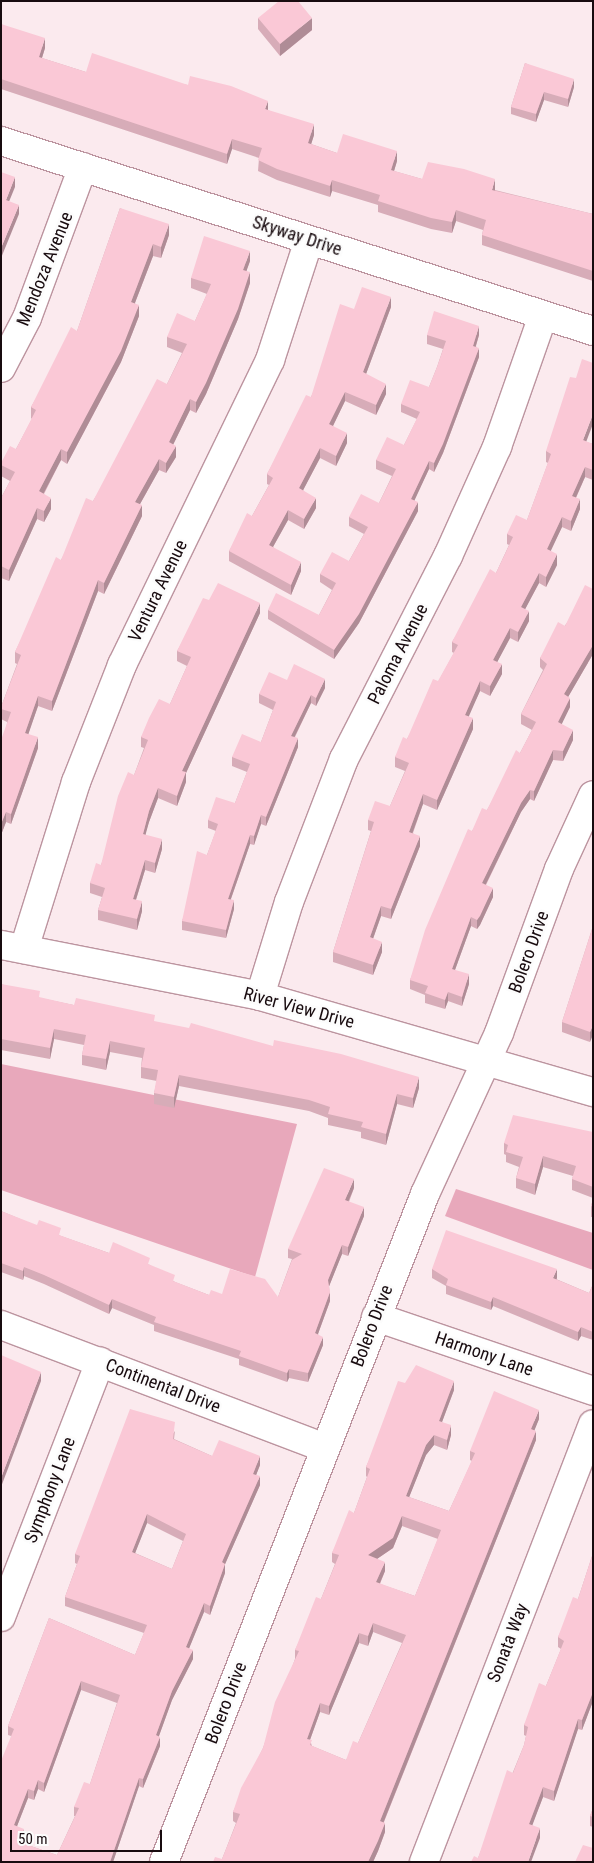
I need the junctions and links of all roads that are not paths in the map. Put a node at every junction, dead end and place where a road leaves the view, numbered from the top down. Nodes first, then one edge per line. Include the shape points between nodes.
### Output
1 (1, 140) edge
2 (84, 167) junction
3 (309, 240) junction
4 (543, 316) junction
5 (593, 331) edge
6 (1, 368) edge
7 (593, 795) edge
8 (12, 947) edge
9 (260, 996) junction
10 (486, 1060) junction
11 (593, 1092) edge
12 (376, 1317) junction
13 (1, 1325) edge
14 (100, 1362) junction
15 (593, 1391) edge
16 (593, 1424) edge
17 (325, 1448) junction
18 (1, 1617) edge
19 (164, 1862) edge
20 (424, 1862) edge

1 - 2 street, Skyway Drive
2 - 3 street, Skyway Drive
2 - 6 street, Mendoza Avenue via 27,318
3 - 4 street, Skyway Drive
3 - 8 street, Ventura Avenue via 270,360 119,674
4 - 5 street, Skyway Drive
4 - 9 street, Paloma Avenue via 493,456 448,556 344,759 289,902
7 - 10 street, Bolero Drive
8 - 9 street, River View Drive
9 - 10 street, River View Drive
10 - 11 street, River View Drive
10 - 12 street, Bolero Drive
12 - 15 street, Harmony Lane
12 - 17 street, Bolero Drive
13 - 14 street, Continental Drive
14 - 17 street, Continental Drive
14 - 18 street, Symphony Lane
16 - 20 street, Sonata Way
17 - 19 street, Bolero Drive

